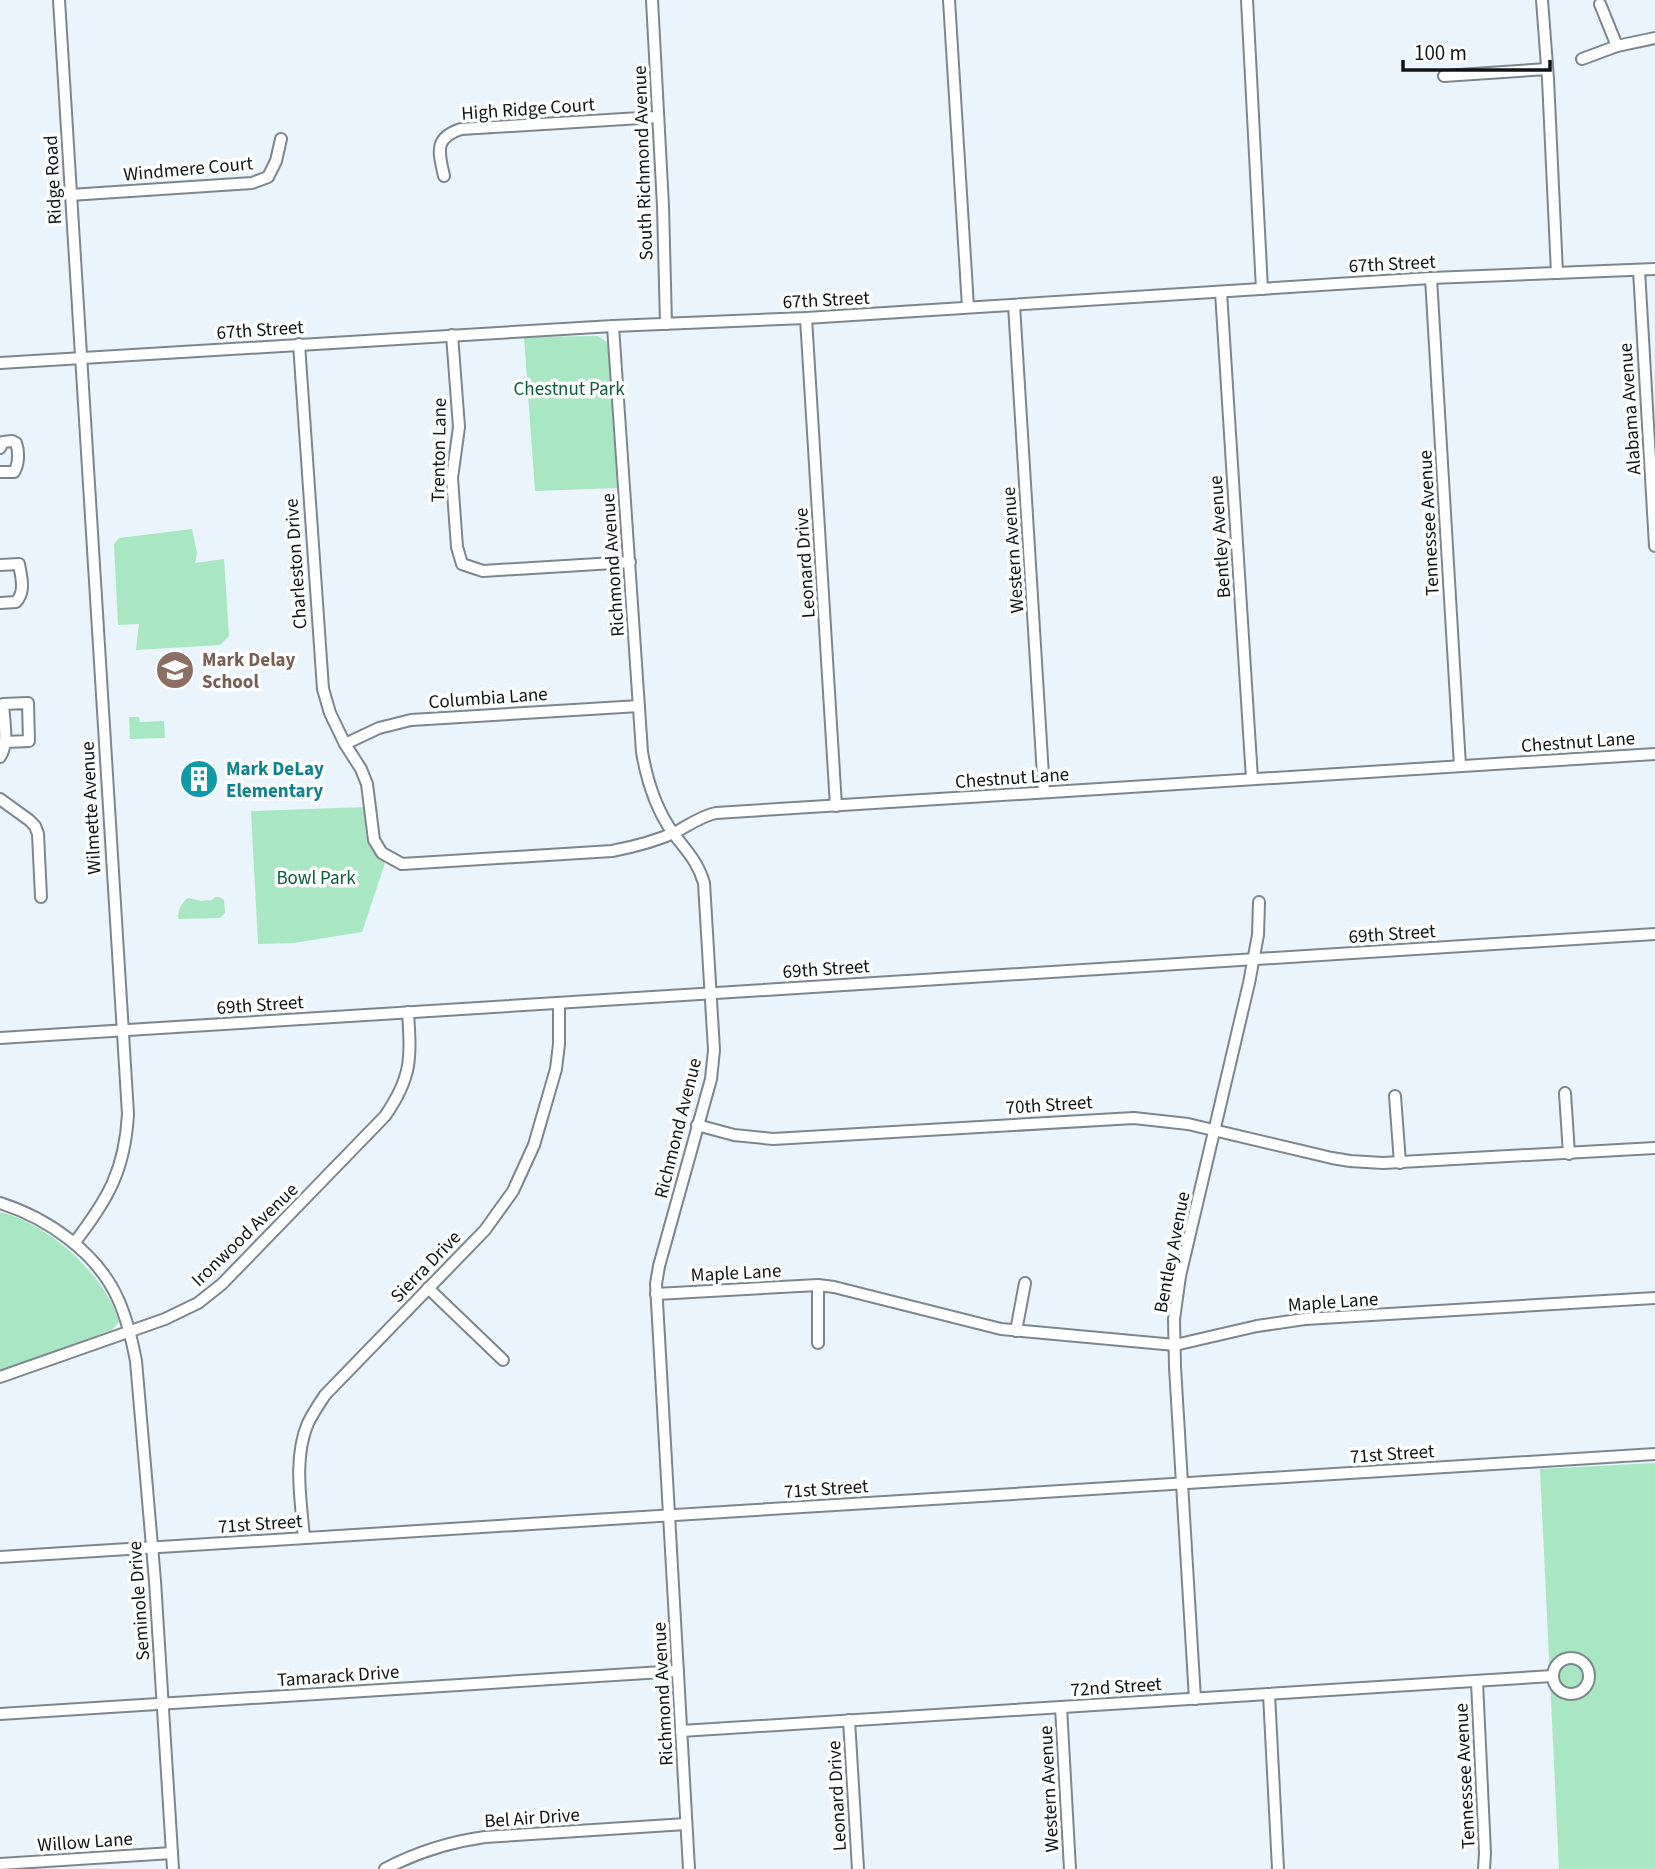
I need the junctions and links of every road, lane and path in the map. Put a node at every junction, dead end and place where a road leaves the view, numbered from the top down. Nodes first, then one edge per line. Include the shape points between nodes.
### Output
1 (59, 0) edge
2 (652, 0) edge
3 (949, 0) edge
4 (1247, 0) edge
5 (1542, 0) edge
6 (1600, 4) dead end
7 (1655, 38) edge
8 (1618, 46) junction
9 (1582, 59) dead end
10 (1547, 69) junction
11 (1444, 76) dead end
12 (657, 117) junction
13 (281, 139) dead end
14 (444, 176) dead end
15 (70, 195) junction
16 (1655, 269) edge
17 (1639, 270) junction
18 (1557, 273) junction
19 (1431, 278) junction
20 (1262, 289) junction
21 (1221, 292) junction
22 (1014, 305) junction
23 (968, 307) junction
24 (806, 318) junction
25 (666, 324) junction
26 (613, 326) junction
27 (452, 335) junction
28 (299, 344) junction
29 (80, 358) junction
30 (0, 363) edge
31 (0, 448) edge
32 (0, 472) edge
33 (1655, 546) edge
34 (630, 562) junction
35 (0, 565) edge
36 (0, 603) edge
37 (639, 706) junction
38 (5, 742) dead end
39 (345, 744) junction
40 (1655, 754) edge
41 (0, 757) edge
42 (1460, 766) junction
43 (1252, 779) junction
44 (1044, 792) junction
45 (0, 799) edge
46 (836, 806) junction
47 (673, 833) junction
48 (382, 853) joint
49 (41, 897) dead end
50 (1259, 902) dead end
51 (1655, 934) edge
52 (1254, 959) junction
53 (711, 993) junction
54 (559, 1003) junction
55 (408, 1012) junction
56 (122, 1031) junction
57 (0, 1038) edge
58 (1565, 1093) dead end
59 (1395, 1096) dead end
60 (697, 1125) junction
61 (1214, 1130) junction
62 (1655, 1148) edge
63 (1569, 1154) junction
64 (1400, 1163) junction
65 (0, 1203) edge
66 (75, 1242) junction
67 (1025, 1283) dead end
68 (818, 1285) junction
69 (428, 1288) junction
70 (656, 1294) junction
71 (1655, 1298) edge
72 (130, 1331) junction
73 (1016, 1331) junction
74 (818, 1343) dead end
75 (1175, 1345) junction
76 (503, 1360) dead end
77 (0, 1377) edge
78 (1655, 1454) edge
79 (1182, 1484) junction
80 (670, 1515) junction
81 (304, 1538) junction
82 (152, 1548) junction
83 (0, 1557) edge
84 (678, 1671) junction
85 (1553, 1676) dead end
86 (1477, 1682) junction
87 (1269, 1694) junction
88 (1195, 1699) junction
89 (162, 1704) junction
90 (1060, 1707) junction
91 (0, 1714) edge
92 (849, 1720) junction
93 (681, 1731) junction
94 (686, 1824) junction
95 (172, 1853) junction
96 (0, 1864) edge
97 (173, 1869) edge
98 (385, 1869) edge
99 (689, 1869) edge
100 (858, 1869) edge
101 (1070, 1869) edge
102 (1278, 1869) edge
103 (1484, 1869) edge

1 - 15 street, Ridge Road
2 - 12 street, South Richmond Avenue
3 - 23 street
4 - 20 street
5 - 10 street
6 - 8 street
7 - 8 street
8 - 9 street
10 - 11 street
10 - 18 street
12 - 14 street, High Ridge Court via 449,132 439,152
12 - 25 street, South Richmond Avenue
13 - 15 street, Windmere Court via 268,177 252,183
15 - 29 street, Ridge Road
16 - 17 street, 67th Street
17 - 18 street, 67th Street
17 - 33 street, Alabama Avenue
18 - 19 street, 67th Street
19 - 20 street, 67th Street
19 - 42 street, Tennessee Avenue
20 - 21 street, 67th Street
21 - 22 street, 67th Street
21 - 43 street, Bentley Avenue
22 - 23 street, 67th Street
22 - 44 street, Western Avenue
23 - 24 street, 67th Street
24 - 25 street, 67th Street
24 - 46 street, Leonard Drive
25 - 26 street, 67th Street
26 - 27 street, 67th Street
26 - 34 street, Richmond Avenue
27 - 28 street, 67th Street
27 - 34 street, Trenton Lane via 459,427 452,478 462,564 483,571
28 - 29 street, 67th Street
28 - 39 street, Charleston Drive via 320,675
29 - 30 street, 67th Street
29 - 56 street, Wilmette Avenue
31 - 32 street via 3,442 12,441 18,450 14,472
34 - 37 street, Richmond Avenue
35 - 36 street via 19,564 23,586 16,602
37 - 39 street, Columbia Lane via 411,720
37 - 47 street, Richmond Avenue via 646,774 659,811
38 - 41 street
39 - 48 street, Charleston Drive via 367,784 373,834
40 - 42 street, Chestnut Lane
42 - 43 street, Chestnut Lane
43 - 44 street, Chestnut Lane
44 - 46 street, Chestnut Lane
45 - 49 street via 35,826
46 - 47 street, Chestnut Lane via 716,813
47 - 48 street, Chestnut Lane via 599,852 408,864
47 - 53 street, Richmond Avenue via 695,859 704,883
50 - 52 street, Bentley Avenue
51 - 52 street, 69th Street
52 - 53 street, 69th Street
52 - 61 street, Bentley Avenue
53 - 54 street, 69th Street
53 - 60 street, Richmond Avenue via 713,1070
54 - 55 street, 69th Street
54 - 69 street, Sierra Drive via 556,1069 527,1163 485,1230
55 - 56 street, 69th Street
55 - 72 street, Ironwood Avenue via 408,1072 385,1116 208,1296 182,1312
56 - 57 street, 69th Street
56 - 66 street, Wilmette Avenue via 128,1114 123,1155 108,1194
58 - 63 street
59 - 64 street
60 - 61 street, 70th Street via 760,1139 1116,1118
60 - 70 street, Richmond Avenue via 659,1266
61 - 64 street, 70th Street via 1332,1158
61 - 75 street, Bentley Avenue via 1180,1276
62 - 63 street, 70th Street
63 - 64 street, 70th Street
65 - 66 street, Seminole Drive
66 - 72 street, Seminole Drive via 114,1291
67 - 73 street
68 - 70 street, Maple Lane
68 - 73 street, Maple Lane
68 - 74 street
69 - 76 street
69 - 81 street, Sierra Drive via 326,1395 308,1424 299,1467
70 - 80 street, Richmond Avenue
71 - 75 street, Maple Lane via 1305,1319
72 - 77 street, Ironwood Avenue
72 - 82 street, Seminole Drive
73 - 75 street, Maple Lane
75 - 79 street, Bentley Avenue
78 - 79 street, 71st Street
79 - 80 street, 71st Street
79 - 88 street, Bentley Avenue
80 - 81 street, 71st Street
80 - 84 street, Richmond Avenue
81 - 82 street, 71st Street
82 - 83 street, 71st Street
82 - 89 street, Seminole Drive
84 - 89 street, Tamarack Drive
84 - 93 street, Richmond Avenue
85 - 86 street, 72nd Street
86 - 87 street, 72nd Street
86 - 103 street, Tennessee Avenue
87 - 88 street, 72nd Street
87 - 102 street
88 - 90 street, 72nd Street
89 - 91 street, Tamarack Drive
89 - 95 street, Seminole Drive
90 - 92 street, 72nd Street
90 - 101 street, Western Avenue
92 - 93 street, 72nd Street
92 - 100 street, Leonard Drive
93 - 94 street, Richmond Avenue
94 - 98 street, Bel Air Drive via 461,1840 417,1853
94 - 99 street, Richmond Avenue
95 - 96 street, Willow Lane
95 - 97 street, Seminole Drive

